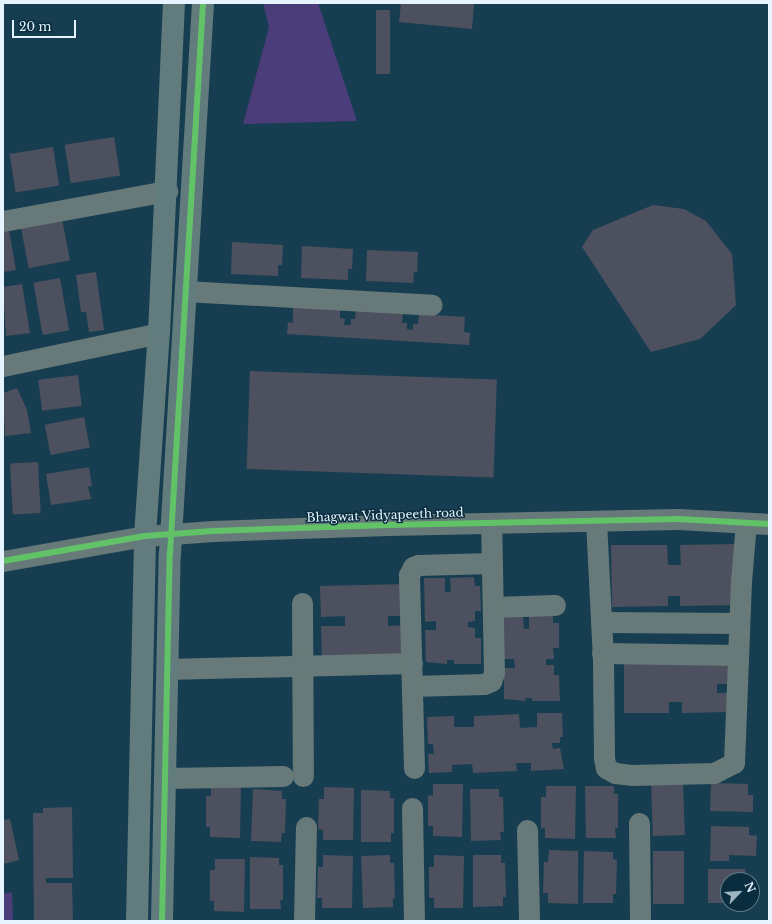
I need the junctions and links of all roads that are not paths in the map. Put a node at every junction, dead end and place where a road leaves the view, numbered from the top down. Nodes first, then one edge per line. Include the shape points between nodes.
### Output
1 (174, 3) edge
2 (203, 3) edge
3 (167, 190) junction
4 (3, 221) edge
5 (186, 290) junction
6 (432, 305) dead end
7 (159, 333) junction
8 (3, 366) edge
9 (596, 521) junction
10 (746, 522) junction
11 (491, 523) junction
12 (769, 524) edge
13 (171, 534) junction
14 (145, 536) junction
15 (3, 560) edge
16 (492, 563) junction
17 (302, 603) dead end
18 (555, 605) dead end
19 (493, 607) junction
20 (601, 622) junction
21 (739, 623) junction
22 (602, 653) junction
23 (738, 655) junction
24 (412, 663) junction
25 (302, 666) junction
26 (168, 669) junction
27 (412, 686) junction
28 (414, 768) dead end
29 (165, 778) junction
30 (412, 808) dead end
31 (639, 823) dead end
32 (306, 827) dead end
33 (527, 830) dead end
34 (138, 921) edge
35 (162, 921) edge
36 (304, 921) edge
37 (414, 921) edge
38 (529, 921) edge
39 (640, 921) edge

1 - 3 street
2 - 5 street
3 - 4 street
3 - 7 street
5 - 6 street
5 - 13 street
7 - 8 street
7 - 14 street
9 - 10 street, Bhagwat Vidyapeeth road via 678,519
9 - 11 street, Bhagwat Vidyapeeth road
9 - 20 street
10 - 12 street, Bhagwat Vidyapeeth road
10 - 21 street
11 - 13 street, Bhagwat Vidyapeeth road
11 - 16 street
13 - 14 street, Bhagwat Vidyapeeth road
13 - 26 street
14 - 15 street, Bhagwat Vidyapeeth road
14 - 34 street
16 - 19 street
16 - 24 street via 413,567 409,575
17 - 25 street
18 - 19 street
19 - 27 street via 494,673 491,681 484,684
20 - 21 street
20 - 22 street
21 - 23 street
22 - 23 street
22 - 23 street via 606,768 615,773 631,775 714,773 734,763
24 - 25 street
24 - 27 street
25 - 26 street
25 - 29 street via 293,776
26 - 29 street
27 - 28 street
29 - 35 street
30 - 37 street
31 - 39 street
32 - 36 street
33 - 38 street

